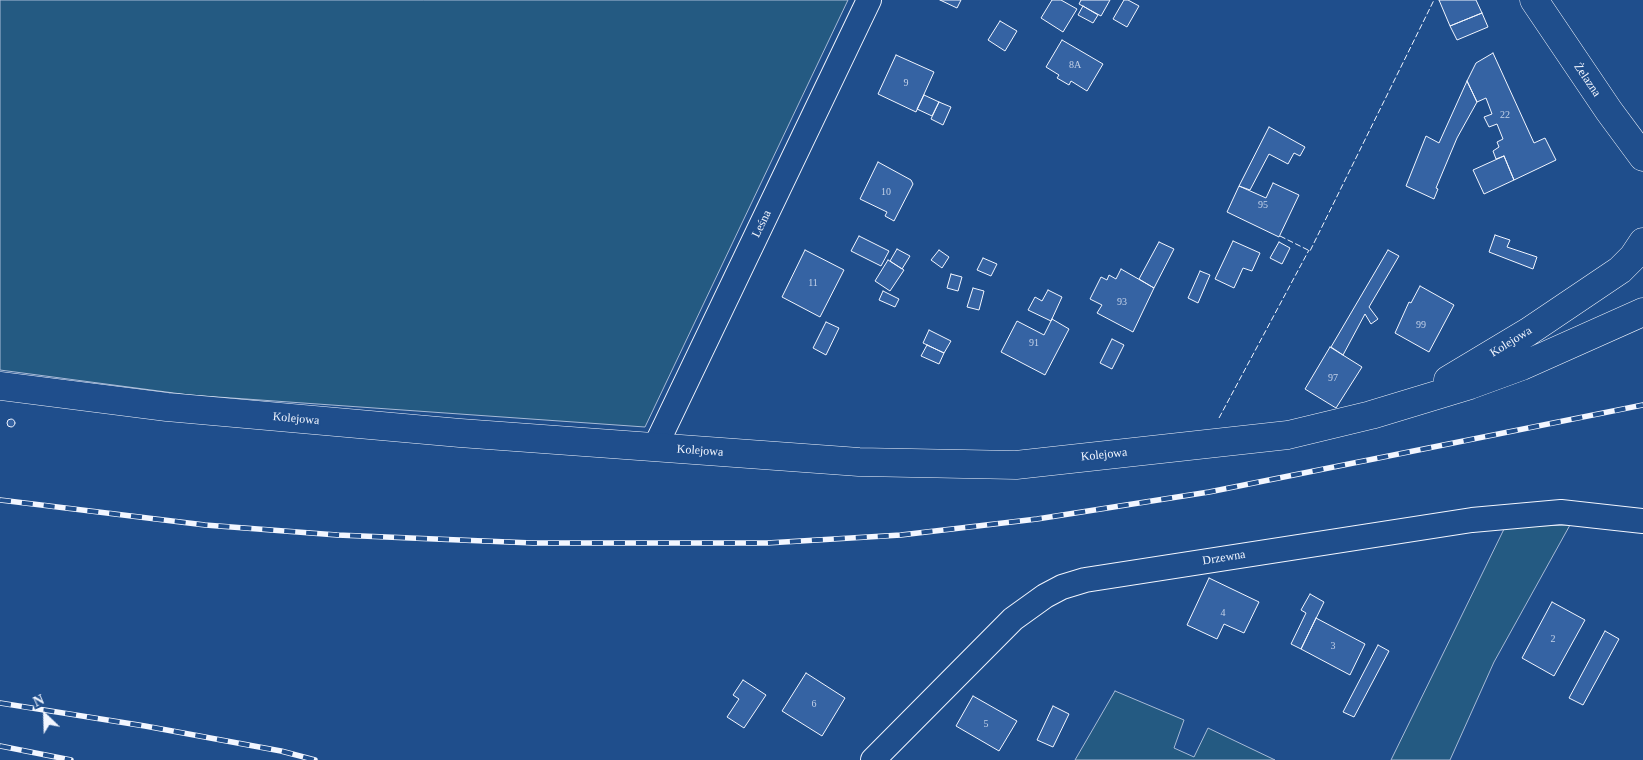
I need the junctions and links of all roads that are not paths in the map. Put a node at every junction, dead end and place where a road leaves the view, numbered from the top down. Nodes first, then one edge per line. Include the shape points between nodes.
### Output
1 (869, 0) edge
2 (1534, 0) edge
3 (1643, 157) edge
4 (1643, 242) edge
5 (1643, 256) edge
6 (1620, 270) junction
7 (1640, 312) edge
8 (0, 386) edge
9 (1398, 407) junction
10 (655, 447) junction
11 (1643, 521) edge
12 (873, 760) edge

1 - 10 street, Leśna
2 - 3 street, Żelazna via 1608,112
4 - 6 street, Kolejowa
5 - 6 street, Kolejowa
6 - 9 street, Kolejowa via 1528,332
7 - 9 street, Kolejowa via 1522,366
8 - 10 street, Kolejowa via 167,407
9 - 10 street, Kolejowa via 1288,435 1016,465 859,462
11 - 12 street, Drzewna via 1561,512 1472,520 1084,580 1044,596 1013,619

